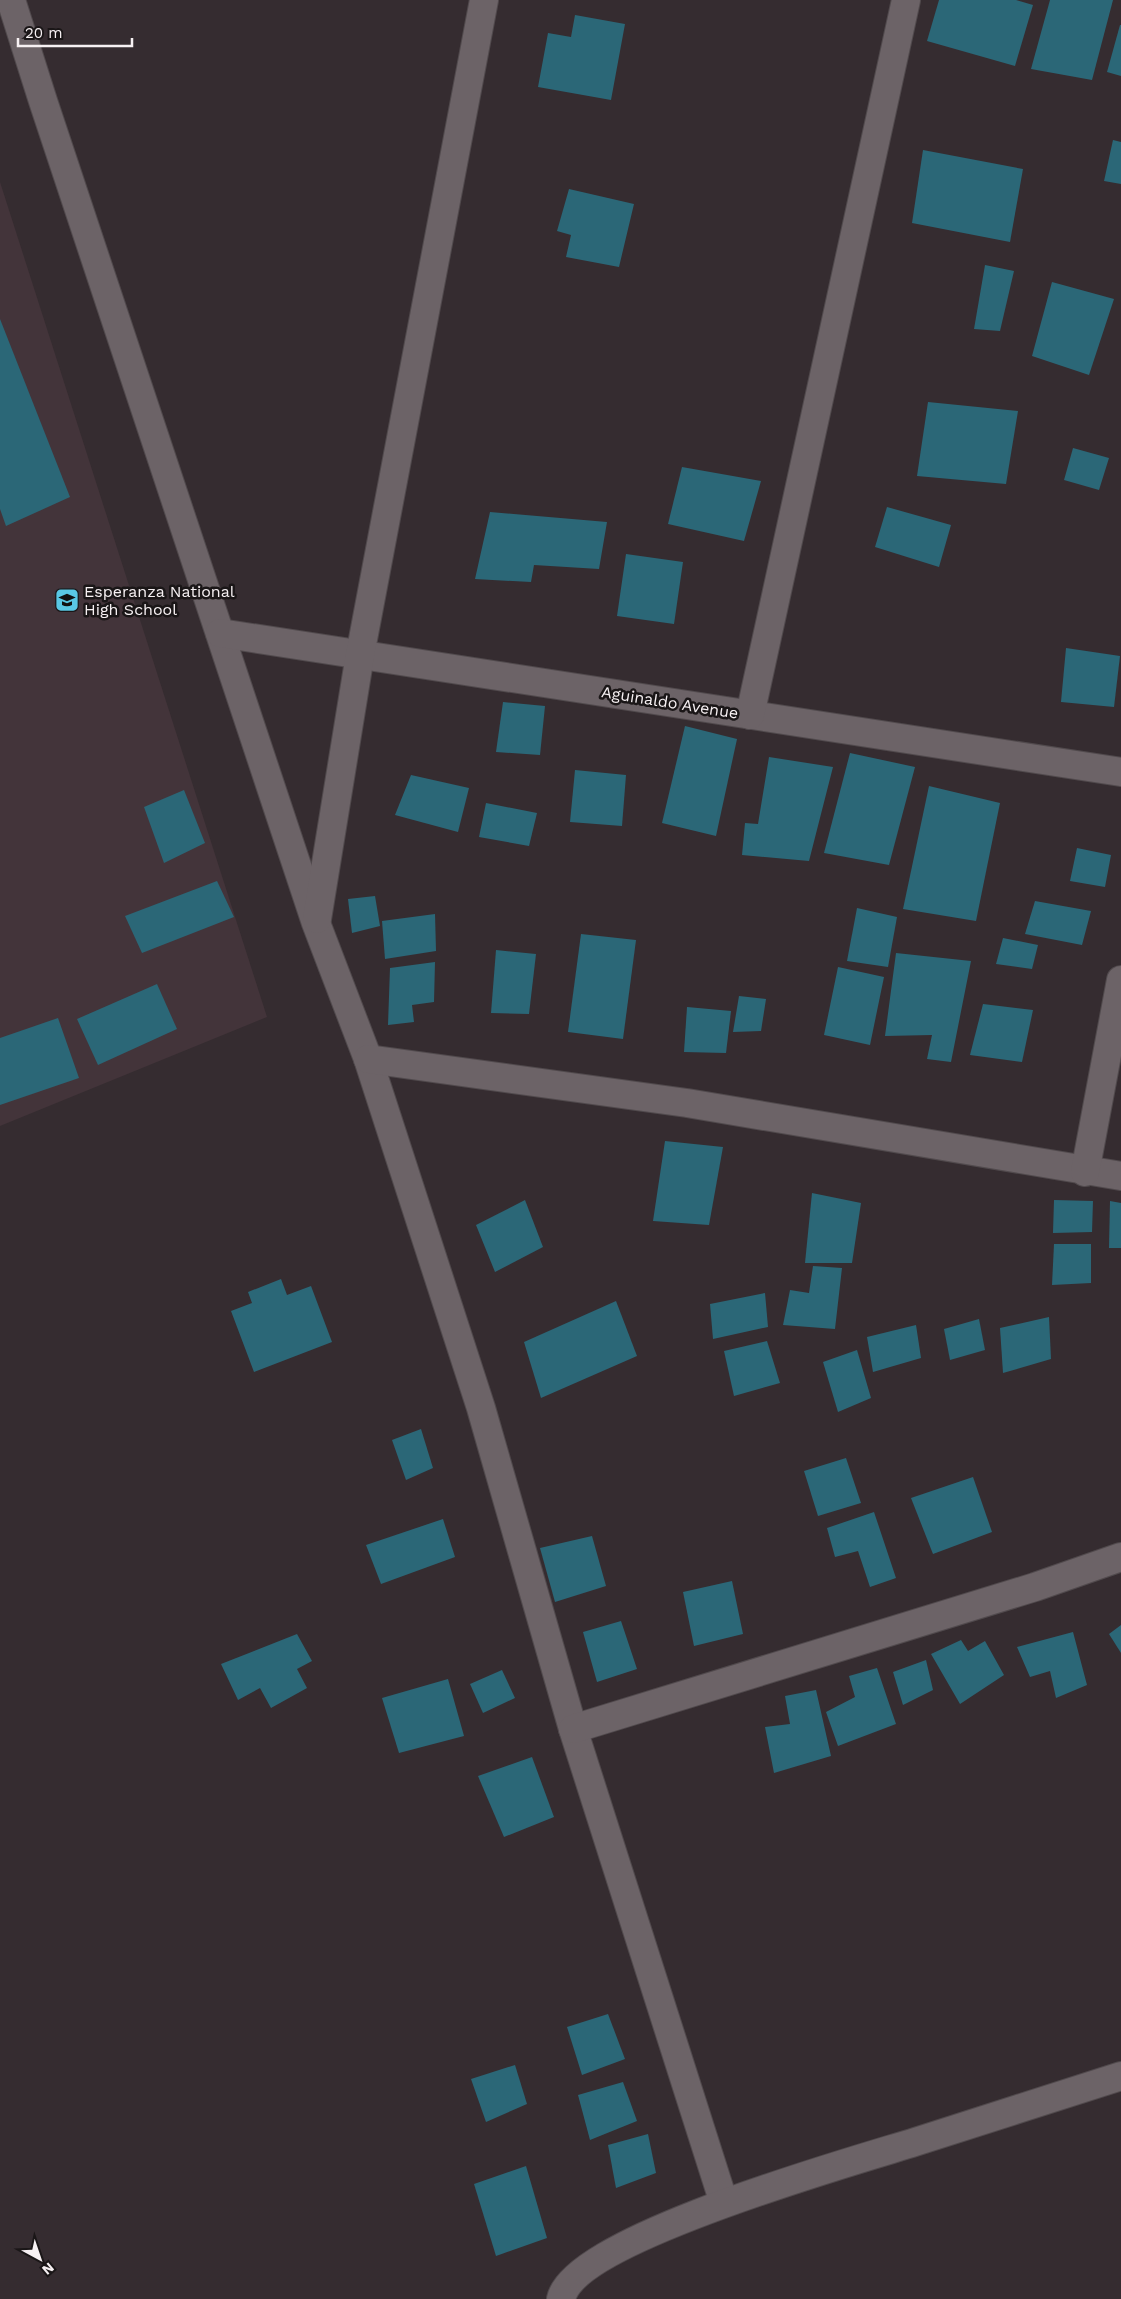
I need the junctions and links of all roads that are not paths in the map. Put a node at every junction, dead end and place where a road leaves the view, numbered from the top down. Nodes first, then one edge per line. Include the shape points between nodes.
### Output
1 (11, 0) edge
2 (484, 0) edge
3 (906, 0) edge
4 (220, 633) junction
5 (360, 655) junction
6 (750, 715) junction
7 (1121, 772) edge
8 (316, 923) junction
9 (1121, 980) edge
10 (368, 1059) junction
11 (1085, 1172) junction
12 (1121, 1176) edge
13 (1121, 1557) edge
14 (573, 1729) junction
15 (1121, 2076) edge
16 (724, 2203) junction
17 (561, 2299) edge

1 - 4 street
2 - 5 street
3 - 6 street
4 - 5 street, Aguinaldo Avenue
4 - 8 street
5 - 6 street, Aguinaldo Avenue
5 - 8 street
6 - 7 street, Aguinaldo Avenue
8 - 10 street
9 - 11 street
10 - 11 street via 687,1103
10 - 14 street via 481,1408
11 - 12 street
13 - 14 street via 1035,1587
14 - 16 street
15 - 16 street
16 - 17 street via 622,2247 584,2270 563,2291

